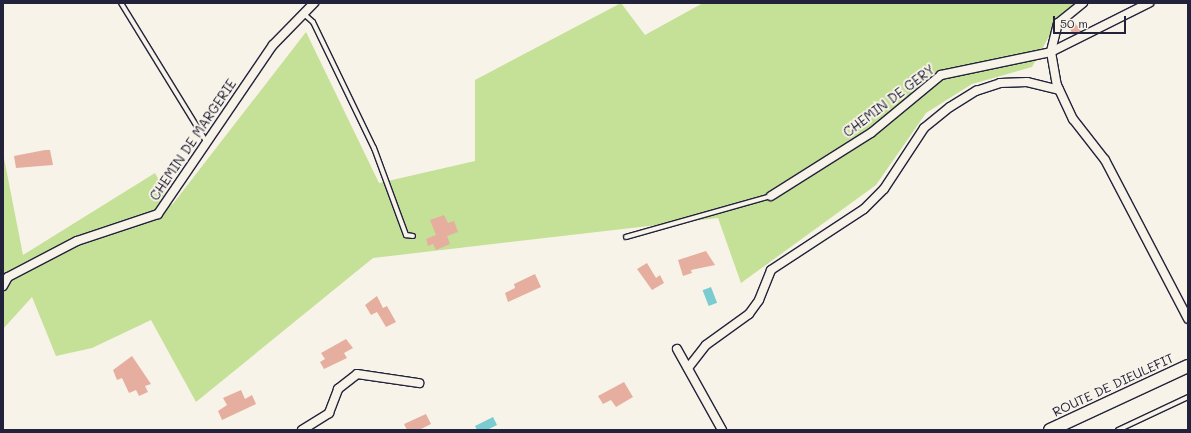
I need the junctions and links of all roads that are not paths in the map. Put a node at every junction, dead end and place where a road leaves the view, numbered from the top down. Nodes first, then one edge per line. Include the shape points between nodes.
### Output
1 (121, 3) edge
2 (314, 3) edge
3 (1083, 3) edge
4 (1149, 3) edge
5 (304, 14) junction
6 (1051, 52) junction
7 (1059, 90) junction
8 (206, 141) junction
9 (771, 196) joint
10 (413, 236) dead end
11 (626, 237) dead end
12 (3, 286) edge
13 (1188, 319) edge
14 (677, 349) dead end
15 (1188, 366) edge
16 (688, 368) junction
17 (420, 383) dead end
18 (1188, 396) edge
19 (302, 430) edge
20 (722, 430) edge
21 (1050, 430) edge
22 (1118, 430) edge

1 - 8 lane
2 - 5 street, CHEMIN DE MARGERIE
3 - 6 street via 1058,23
4 - 6 street, CHEMIN DE GERY
5 - 8 street, CHEMIN DE MARGERIE via 273,45
5 - 10 lane via 313,22 374,148 406,235
6 - 7 street
6 - 9 street, CHEMIN DE GERY via 941,75 871,133
7 - 13 street via 1073,119 1105,160
7 - 16 street via 1026,82 1000,83 976,91 950,107 924,128 884,188 864,209 771,270 759,300 749,314 706,345
8 - 12 street, CHEMIN DE MARGERIE via 158,214 77,240 8,277
9 - 11 lane, CHEMIN DE GERY
14 - 16 street
15 - 21 main road, ROUTE DE DIEULEFIT
16 - 20 street
17 - 19 street via 357,374 338,389 329,413
18 - 22 lane

